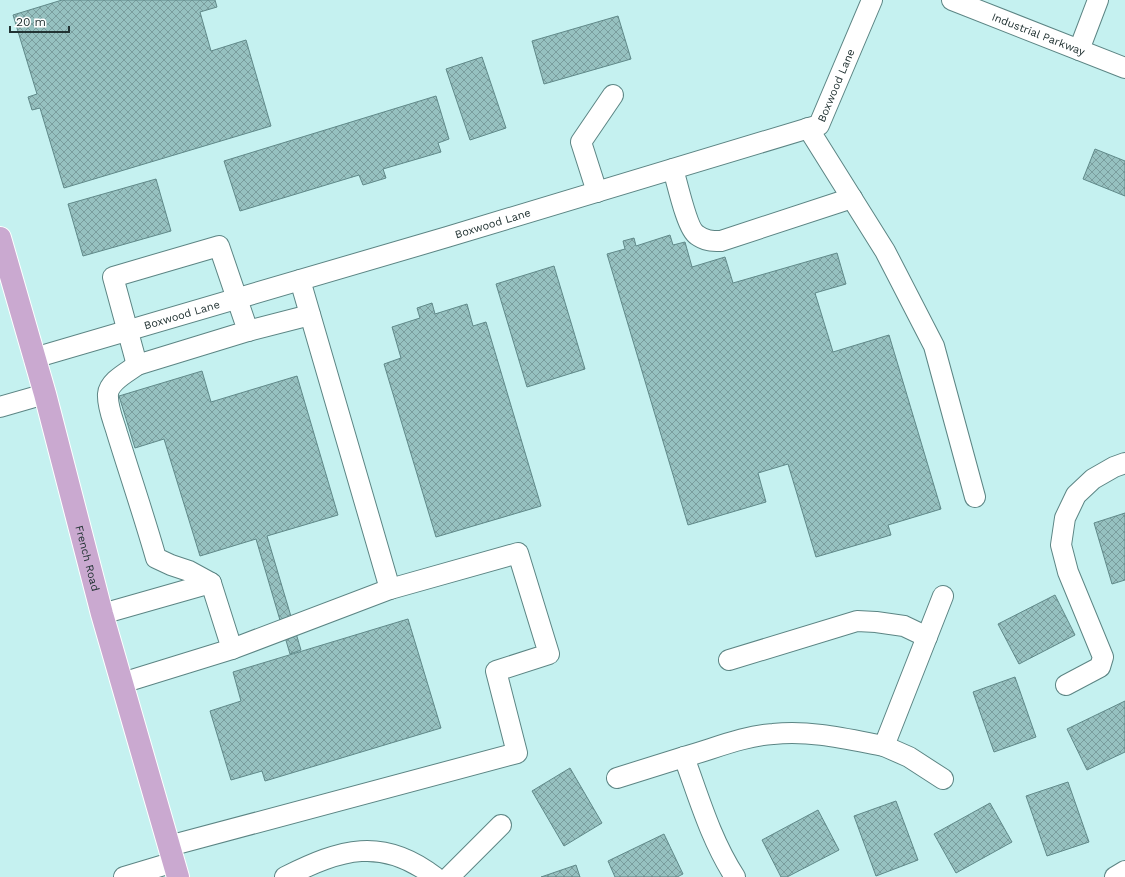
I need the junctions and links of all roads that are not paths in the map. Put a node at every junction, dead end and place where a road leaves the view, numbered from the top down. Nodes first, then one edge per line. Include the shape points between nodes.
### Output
1 (872, 0) edge
2 (952, 0) edge
3 (1098, 0) edge
4 (1079, 50) junction
5 (1125, 68) edge
6 (613, 95) dead end
7 (808, 128) junction
8 (673, 169) junction
9 (597, 192) junction
10 (852, 198) junction
11 (0, 238) edge
12 (300, 280) junction
13 (237, 299) junction
14 (310, 315) junction
15 (128, 331) junction
16 (248, 331) junction
17 (34, 358) junction
18 (137, 365) junction
19 (45, 394) junction
20 (0, 407) edge
21 (1125, 463) edge
22 (975, 497) dead end
23 (211, 583) junction
24 (390, 589) junction
25 (943, 596) dead end
26 (102, 614) junction
27 (927, 636) junction
28 (232, 649) junction
29 (729, 660) dead end
30 (122, 683) junction
31 (1066, 685) dead end
32 (884, 746) junction
33 (684, 757) junction
34 (617, 778) dead end
35 (943, 778) dead end
36 (501, 825) dead end
37 (174, 862) edge
38 (1125, 871) edge
39 (124, 877) edge
40 (286, 877) edge
41 (435, 877) edge
42 (449, 877) edge
43 (735, 877) edge
44 (1115, 877) edge

1 - 7 street, Boxwood Lane via 819,125
2 - 4 street, Industrial Parkway
3 - 4 street
4 - 5 street, Industrial Parkway
6 - 9 street via 581,142
7 - 8 street, Boxwood Lane
7 - 10 street
8 - 9 street, Boxwood Lane
8 - 10 street via 690,226 695,235 706,240 720,241
9 - 12 street, Boxwood Lane
10 - 22 street via 885,251 934,346
11 - 17 main road, French Road
12 - 13 street, Boxwood Lane
12 - 14 street
13 - 15 street, Boxwood Lane
13 - 15 street via 219,246 113,277
13 - 16 street
14 - 16 street
14 - 24 street
15 - 17 street, Boxwood Lane
15 - 18 street
16 - 18 street
17 - 19 main road, French Road
18 - 23 street via 118,379 108,394 125,460 156,558
19 - 20 street
19 - 26 main road, French Road
21 - 31 street via 1093,478 1076,495 1065,518 1061,545 1068,572 1103,657 1100,667
23 - 26 street
23 - 28 street
24 - 28 street
24 - 37 street via 518,554 548,654 496,672 517,753
25 - 27 street
26 - 30 main road, French Road
27 - 29 street via 904,626 856,621
27 - 32 street
28 - 30 street
30 - 37 main road, French Road
32 - 33 street via 800,732 749,738
32 - 35 street via 909,757
33 - 34 street
33 - 43 street via 710,831
36 - 42 street
37 - 39 street
38 - 44 street
40 - 41 street via 316,862 344,853 369,850 398,855

